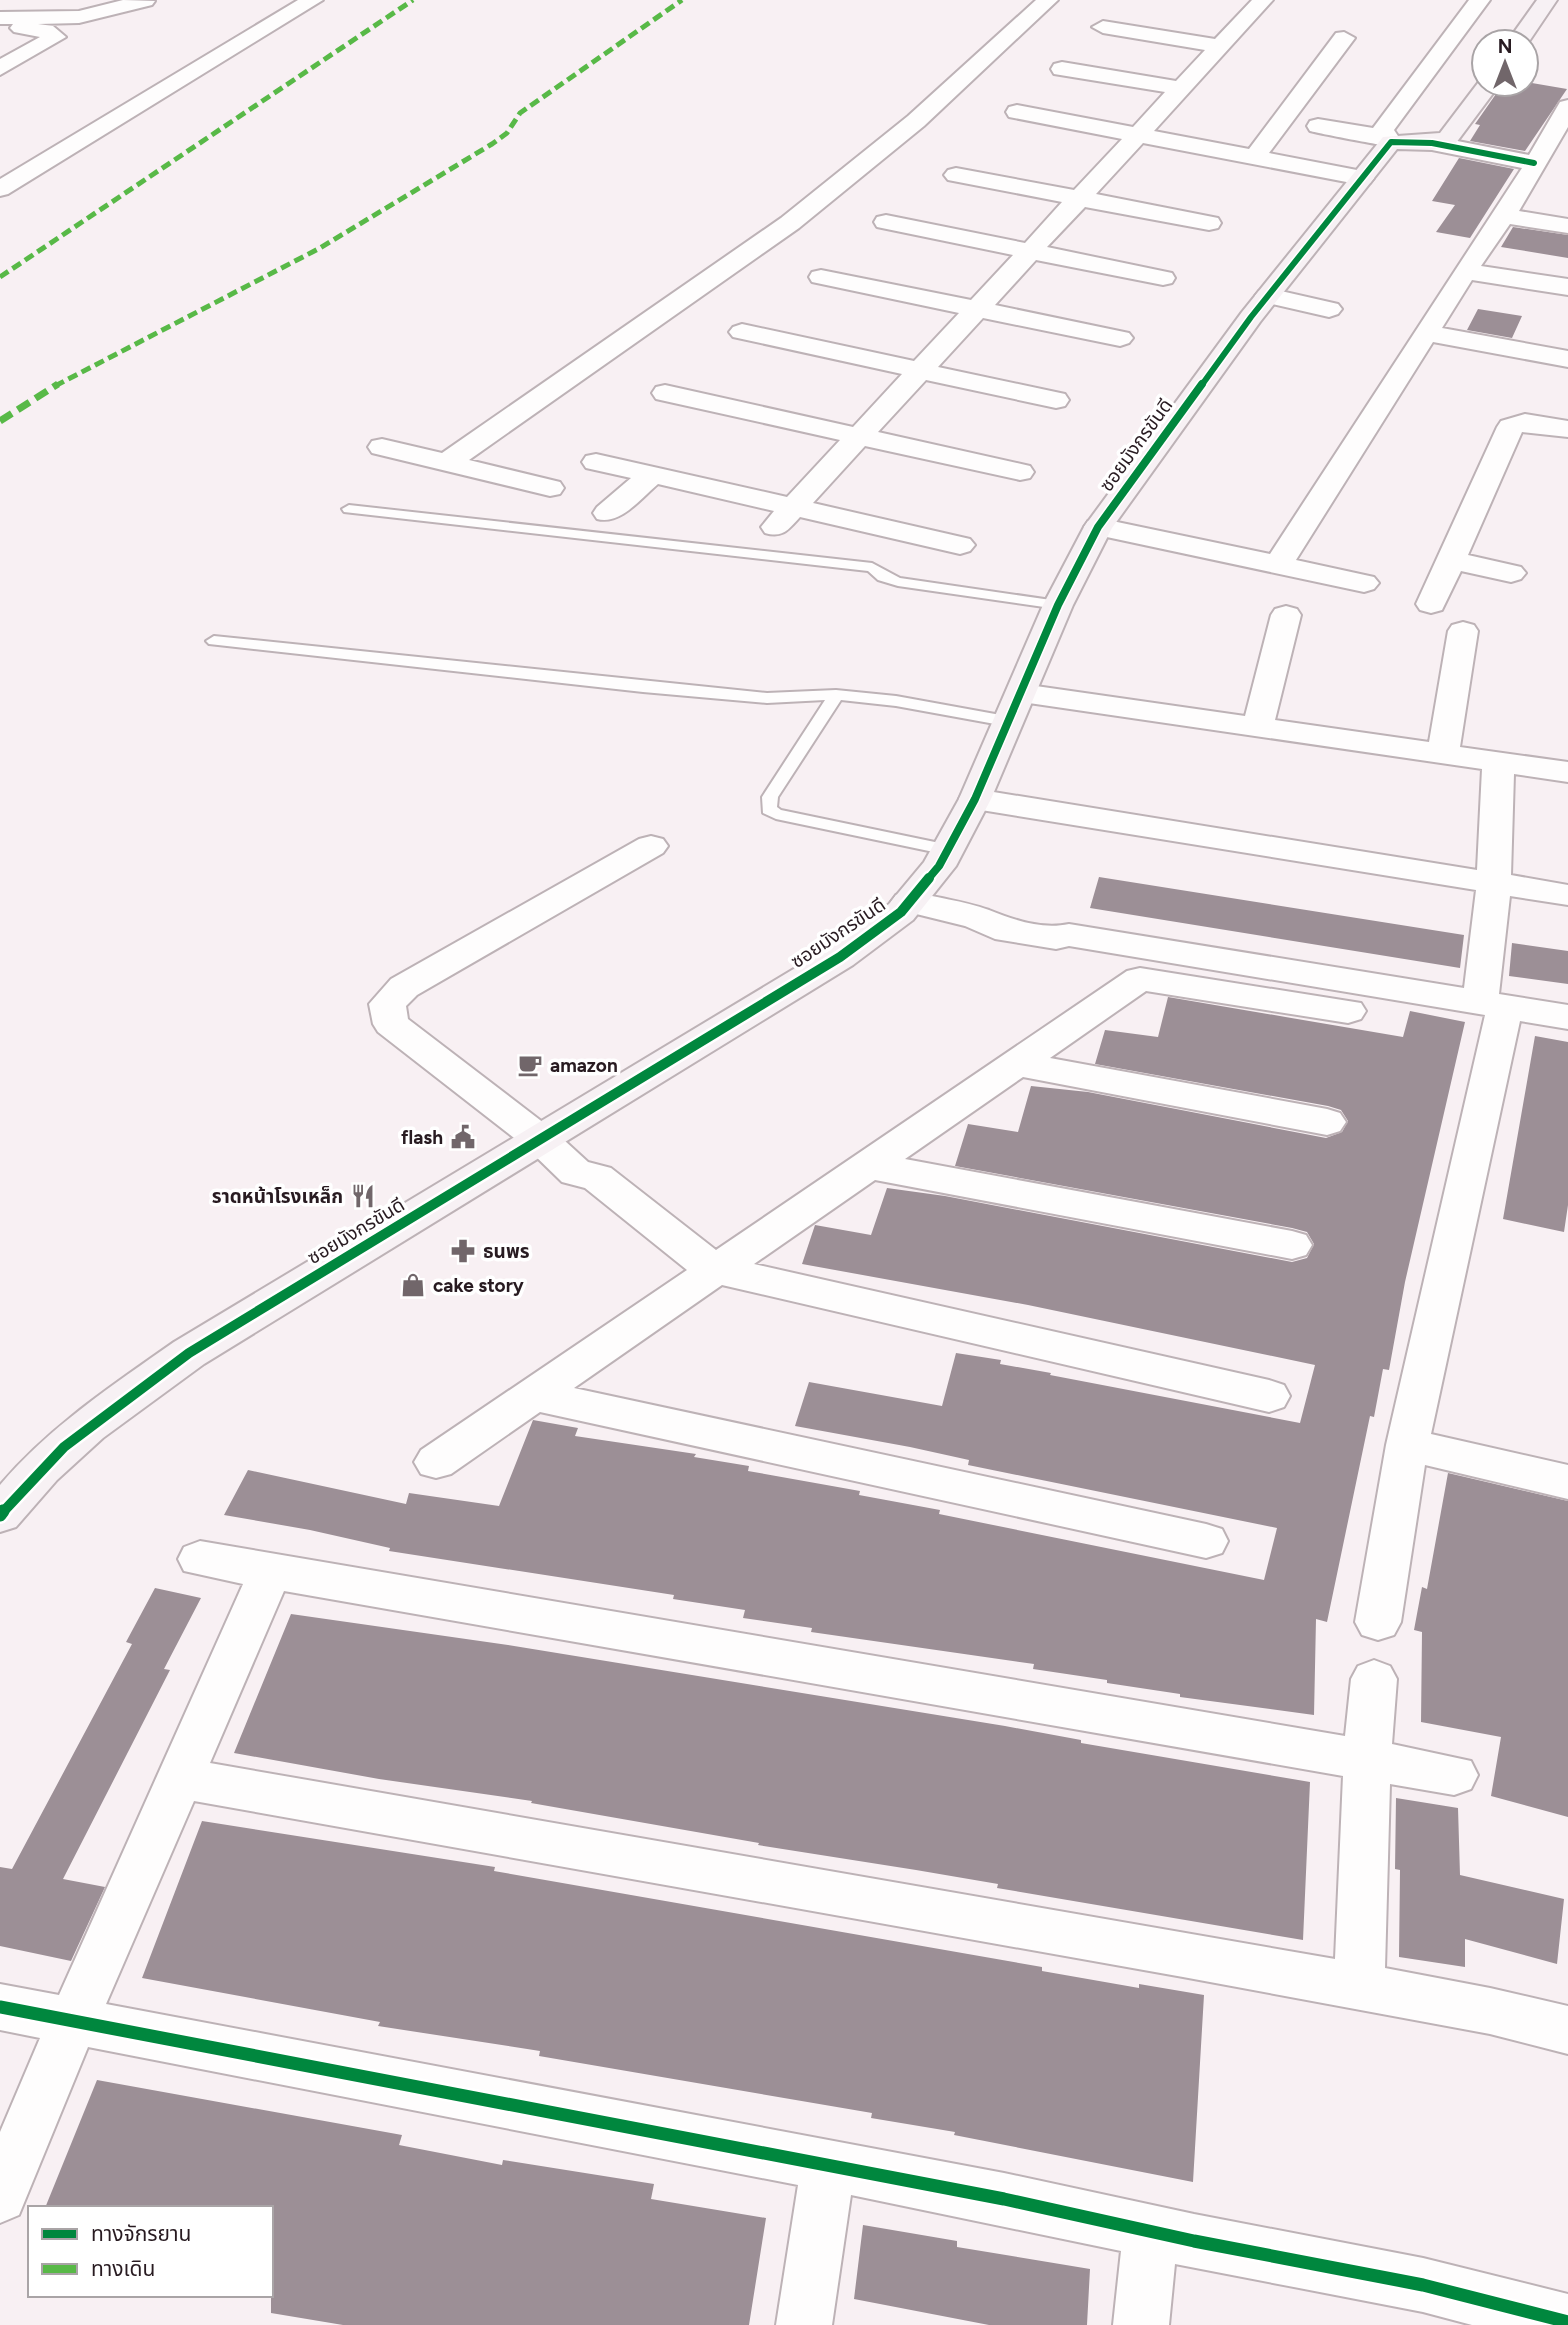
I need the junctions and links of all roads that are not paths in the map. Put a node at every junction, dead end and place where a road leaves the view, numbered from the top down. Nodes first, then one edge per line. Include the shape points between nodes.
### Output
1 (313, 0) edge
2 (1048, 0) edge
3 (1479, 0) edge
4 (1547, 0) edge
5 (145, 1) edge
6 (1251, 3) edge
7 (0, 18) edge
8 (0, 25) edge
9 (1103, 27) dead end
10 (1528, 28) edge
11 (1344, 38) dead end
12 (1220, 46) junction
13 (0, 68) edge
14 (1062, 69) dead end
15 (1180, 88) junction
16 (1480, 98) edge
17 (1568, 107) edge
18 (1017, 112) dead end
19 (1318, 126) dead end
20 (1135, 136) junction
21 (1386, 139) junction
22 (1432, 143) junction
23 (1254, 158) junction
24 (1534, 163) junction
25 (956, 175) dead end
26 (1362, 178) junction
27 (0, 189) edge
28 (1080, 199) junction
29 (1504, 216) junction
30 (886, 222) dead end
31 (1209, 223) dead end
32 (1568, 226) edge
33 (1030, 252) junction
34 (1465, 271) junction
35 (821, 277) dead end
36 (1163, 278) dead end
37 (1568, 287) edge
38 (1268, 296) junction
39 (976, 309) junction
40 (1329, 309) dead end
41 (742, 332) dead end
42 (1427, 334) junction
43 (1120, 338) dead end
44 (1568, 359) edge
45 (921, 370) junction
46 (665, 393) dead end
47 (1056, 400) dead end
48 (1565, 420) edge
49 (860, 438) junction
50 (382, 447) dead end
51 (596, 462) dead end
52 (446, 463) junction
53 (1020, 472) dead end
54 (652, 475) junction
55 (550, 488) dead end
56 (349, 509) dead end
57 (607, 513) dead end
58 (783, 518) junction
59 (1098, 527) junction
60 (960, 545) dead end
61 (1452, 560) junction
62 (1279, 564) junction
63 (1511, 573) dead end
64 (1364, 583) dead end
65 (1430, 604) dead end
66 (1058, 605) junction
67 (1286, 615) dead end
68 (1463, 631) dead end
69 (214, 641) dead end
70 (835, 695) junction
71 (1014, 707) junction
72 (1258, 726) junction
73 (1443, 753) junction
74 (1498, 762) junction
75 (1568, 772) edge
76 (975, 799) junction
77 (651, 846) dead end
78 (948, 850) junction
79 (1494, 881) junction
80 (1568, 895) edge
81 (908, 902) junction
82 (1493, 1004) junction
83 (1348, 1011) dead end
84 (1568, 1017) edge
85 (1018, 1064) junction
86 (1327, 1122) dead end
87 (550, 1133) junction
88 (866, 1165) junction
89 (1292, 1245) dead end
90 (713, 1269) junction
91 (532, 1395) junction
92 (1269, 1396) dead end
93 (1407, 1445) junction
94 (436, 1462) dead end
95 (1568, 1482) edge
96 (0, 1515) edge
97 (1206, 1541) dead end
98 (200, 1559) dead end
99 (270, 1573) junction
100 (1378, 1622) dead end
101 (1374, 1679) dead end
102 (1367, 1761) junction
103 (1454, 1775) dead end
104 (180, 1778) junction
105 (1359, 1988) junction
106 (0, 2007) edge
107 (74, 2020) junction
108 (1568, 2030) edge
109 (828, 2165) junction
110 (0, 2197) edge
111 (1152, 2231) junction
112 (1568, 2322) edge
113 (804, 2325) edge
114 (1141, 2325) edge

1 - 27 street
2 - 52 street via 967,77 790,223
3 - 21 street via 1383,130
4 - 10 street
5 - 7 street via 79,17
6 - 12 street
8 - 13 street via 46,31 55,37
9 - 12 street
11 - 23 street
12 - 15 street
14 - 15 street
15 - 20 street
16 - 22 street via 1456,133
17 - 24 street
18 - 20 street
19 - 21 street
20 - 23 street
20 - 28 street
21 - 22 street
21 - 26 street, ซอยมังกรขันดี
22 - 24 street
23 - 26 street
24 - 29 street
25 - 28 street
26 - 38 street, ซอยมังกรขันดี
28 - 31 street
28 - 33 street
29 - 32 street
29 - 34 street
30 - 33 street
33 - 36 street
33 - 39 street
34 - 37 street
34 - 42 street
35 - 39 street
38 - 40 street
38 - 59 street, ซอยมังกรขันดี
39 - 43 street
39 - 45 street
41 - 45 street
42 - 44 street
42 - 62 street
45 - 47 street
45 - 49 street
46 - 49 street
48 - 61 street via 1510,427
49 - 53 street
49 - 58 street
50 - 52 street
51 - 54 street
52 - 55 street
54 - 57 street
54 - 58 street
56 - 66 lane via 872,567 883,578 898,582
58 - 60 street
59 - 62 street
59 - 66 street, ซอยมังกรขันดี
61 - 63 street
61 - 65 street
62 - 64 street
66 - 71 street, ซอยมังกรขันดี
67 - 72 street
68 - 73 street
69 - 70 lane via 767,698
70 - 71 lane
70 - 78 lane via 769,797 769,809
71 - 72 street
71 - 76 street, ซอยมังกรขันดี
72 - 73 street
73 - 74 street
74 - 75 street
74 - 79 street
76 - 78 street, ซอยมังกรขันดี
76 - 79 street
77 - 87 street via 404,987 387,1004 391,1024
78 - 81 street, ซอยมังกรขันดี
79 - 80 street
79 - 82 street
81 - 82 street via 977,918 995,928 1056,938 1069,935
81 - 87 street, ซอยมังกรขันดี via 840,957
82 - 84 street
82 - 93 street
83 - 85 street via 1140,979
85 - 86 street
85 - 88 street
87 - 90 street via 576,1174 597,1177
87 - 96 street, ซอยมังกรขันดี via 189,1353 105,1411 30,1477
88 - 89 street
88 - 90 street
90 - 91 street
90 - 92 street
91 - 94 street
91 - 97 street
93 - 95 street
93 - 100 street
98 - 99 street
99 - 102 street
99 - 104 street
101 - 102 street
102 - 103 street
102 - 105 street
104 - 105 street
104 - 107 street
105 - 108 street
106 - 107 street
107 - 109 street
107 - 110 street
109 - 111 street
109 - 113 street
111 - 112 street via 1423,2285
111 - 114 street

